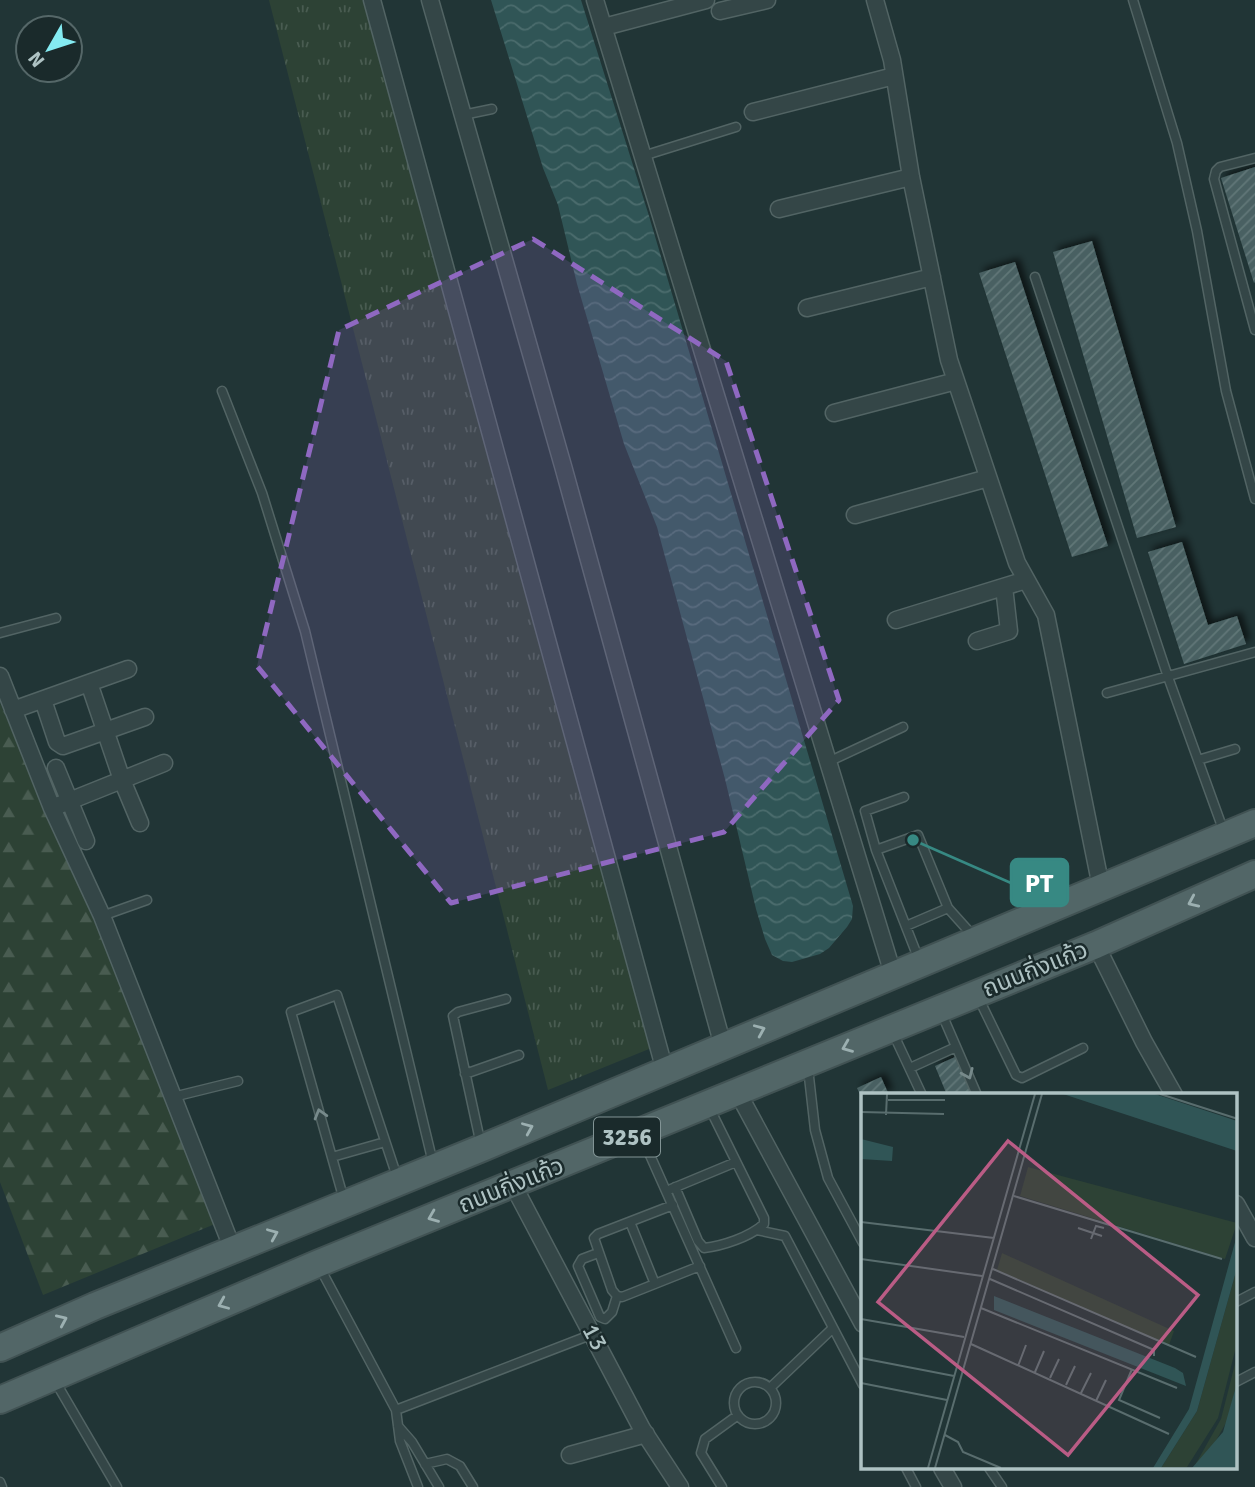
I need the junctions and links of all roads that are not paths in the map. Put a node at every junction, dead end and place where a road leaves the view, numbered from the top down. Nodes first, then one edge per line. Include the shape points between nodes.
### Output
1 (372, 0) edge
2 (430, 0) edge
3 (595, 0) edge
4 (706, 0) edge
5 (767, 0) edge
6 (876, 0) edge
7 (1133, 0) edge
8 (720, 11) dead end
9 (604, 27) junction
10 (894, 76) junction
11 (492, 109) dead end
12 (753, 112) dead end
13 (463, 115) junction
14 (736, 127) dead end
15 (643, 156) junction
16 (1255, 158) edge
17 (911, 177) junction
18 (779, 209) dead end
19 (932, 277) junction
20 (1035, 277) dead end
21 (807, 308) dead end
22 (1255, 326) edge
23 (956, 381) junction
24 (222, 391) dead end
25 (834, 413) dead end
26 (988, 478) junction
27 (1255, 499) edge
28 (855, 515) dead end
29 (1026, 580) junction
30 (1004, 587) junction
31 (56, 618) dead end
32 (896, 620) dead end
33 (0, 634) edge
34 (977, 641) dead end
35 (1255, 652) edge
36 (128, 669) dead end
37 (0, 676) edge
38 (1168, 677) junction
39 (89, 683) junction
40 (1107, 693) dead end
41 (43, 700) junction
42 (13, 710) junction
43 (145, 717) dead end
44 (903, 727) dead end
45 (104, 732) junction
46 (1235, 749) dead end
47 (1198, 760) junction
48 (828, 762) junction
49 (164, 763) dead end
50 (56, 768) dead end
51 (122, 780) junction
52 (904, 797) dead end
53 (70, 801) junction
54 (52, 808) junction
55 (1255, 822) edge
56 (140, 823) dead end
57 (1225, 835) junction
58 (86, 841) dead end
59 (876, 850) junction
60 (1255, 874) edge
61 (1101, 887) junction
62 (147, 900) dead end
63 (948, 908) junction
64 (102, 916) junction
65 (906, 926) junction
66 (976, 939) junction
67 (1096, 945) junction
68 (920, 963) junction
69 (893, 974) junction
70 (976, 993) junction
71 (506, 999) dead end
72 (939, 1009) junction
73 (891, 1028) junction
74 (723, 1046) junction
75 (956, 1047) junction
76 (1083, 1048) dead end
77 (519, 1055) dead end
78 (807, 1063) junction
79 (910, 1068) junction
80 (665, 1071) junction
81 (465, 1074) junction
82 (239, 1081) dead end
83 (738, 1093) junction
84 (921, 1093) edge
85 (976, 1093) edge
86 (1173, 1093) edge
87 (173, 1097) junction
88 (708, 1104) junction
89 (639, 1132) junction
90 (384, 1142) junction
91 (482, 1148) junction
92 (332, 1157) junction
93 (736, 1163) junction
94 (434, 1166) junction
95 (398, 1181) junction
96 (513, 1185) junction
97 (671, 1189) junction
98 (345, 1203) junction
99 (673, 1205) junction
100 (1238, 1208) edge
101 (630, 1222) junction
102 (757, 1230) junction
103 (1255, 1238) edge
104 (861, 1239) edge
105 (233, 1250) junction
106 (598, 1253) junction
107 (317, 1264) junction
108 (700, 1266) junction
109 (655, 1284) junction
110 (1255, 1292) edge
111 (617, 1296) junction
112 (1238, 1301) edge
113 (861, 1320) edge
114 (833, 1328) junction
115 (593, 1334) junction
116 (0, 1348) edge
117 (736, 1348) dead end
118 (1255, 1372) edge
119 (53, 1378) junction
120 (861, 1381) edge
121 (1238, 1381) edge
122 (770, 1388) junction
123 (0, 1400) edge
124 (396, 1410) junction
125 (738, 1415) junction
126 (398, 1426) junction
127 (646, 1434) junction
128 (570, 1455) dead end
129 (425, 1464) junction
130 (907, 1470) edge
131 (943, 1470) edge
132 (990, 1470) edge
133 (0, 1482) edge
134 (676, 1486) edge
135 (2, 1487) edge
136 (117, 1487) edge
137 (418, 1487) edge
138 (439, 1487) edge
139 (473, 1487) edge
140 (722, 1487) edge
141 (916, 1487) edge
142 (953, 1487) edge
143 (1002, 1487) edge

1 - 80 street
2 - 13 street
3 - 9 street
4 - 9 street
5 - 8 street
6 - 10 street
7 - 27 lane via 1177,144 1226,391
9 - 15 street
10 - 12 street
10 - 17 street
11 - 13 lane
13 - 74 street
14 - 15 lane
15 - 48 street
16 - 22 lane via 1220,167 1214,179
17 - 18 street
17 - 19 street
19 - 21 street
19 - 23 street
20 - 38 lane
23 - 25 street
23 - 26 street
24 - 94 lane via 262,493 305,631
26 - 28 street
26 - 29 street
29 - 30 street
29 - 61 street via 1046,615
30 - 32 street
30 - 34 street via 1009,631
31 - 33 lane
35 - 38 lane
36 - 39 street
37 - 42 street
38 - 40 lane
38 - 47 lane
39 - 41 street
39 - 45 street
41 - 42 street
41 - 45 street via 59,745
42 - 54 street
43 - 45 street
44 - 48 lane
45 - 51 street
46 - 47 lane
47 - 57 lane
48 - 69 street
49 - 51 street
50 - 53 street
51 - 53 street
51 - 56 street
52 - 59 lane via 865,811
53 - 54 street
53 - 58 street
54 - 64 street
55 - 57 main road, ถนนกิ่งแก้ว / 3256
57 - 61 main road, ถนนกิ่งแก้ว / 3256
59 - 63 lane via 918,835
59 - 65 lane
60 -> 67 main road, ถนนกิ่งแก้ว / 3256
61 - 66 main road, ถนนกิ่งแก้ว / 3256
62 - 64 lane
63 - 65 lane
63 - 66 lane
64 - 87 street
65 - 68 lane
66 - 68 main road, ถนนกิ่งแก้ว / 3256
67 - 70 main road, ถนนกิ่งแก้ว / 3256
67 - 86 street
68 - 69 main road, ถนนกิ่งแก้ว / 3256
74 -> 69 main road, ถนนกิ่งแก้ว / 3256
70 - 72 main road, ถนนกิ่งแก้ว / 3256
70 - 76 lane via 1016,1075 1022,1078
71 - 81 lane via 453,1016
72 - 73 main road, ถนนกิ่งแก้ว / 3256
72 - 75 lane
73 -> 78 main road, ถนนกิ่งแก้ว / 3256
73 - 79 lane
74 - 80 main road, ถนนกิ่งแก้ว / 3256
75 - 79 lane
75 -> 85 lane
77 - 81 lane
78 - 83 main road, ถนนกิ่งแก้ว / 3256
78 - 104 lane via 815,1130 828,1178
79 - 84 lane
91 -> 80 main road, ถนนกิ่งแก้ว / 3256
81 - 91 lane
82 - 87 lane
83 - 88 main road, ถนนกิ่งแก้ว / 3256
83 - 113 street
87 - 105 street
88 - 89 main road, ถนนกิ่งแก้ว / 3256
88 - 93 lane
89 - 96 main road, ถนนกิ่งแก้ว / 3256
89 - 97 lane
90 - 92 lane
92 -> 90 lane via 291,1012 337,996
90 - 95 lane
91 - 94 main road, ถนนกิ่งแก้ว / 3256
92 - 98 lane
93 - 97 lane
93 - 102 lane via 764,1219
94 - 95 main road, ถนนกิ่งแก้ว / 3256
95 - 98 main road, ถนนกิ่งแก้ว / 3256
96 -> 107 main road, ถนนกิ่งแก้ว / 3256
96 - 115 street, 13
97 - 99 lane
97 - 102 lane via 704,1248
105 -> 98 main road, ถนนกิ่งแก้ว / 3256
99 - 101 lane
99 - 108 lane
100 - 103 street
101 - 106 lane via 598,1234 594,1238
101 - 109 lane
102 - 114 lane via 785,1236
116 -> 105 main road, ถนนกิ่งแก้ว / 3256
106 - 111 lane
106 - 111 lane via 582,1259 578,1266 600,1317 608,1317
107 -> 119 main road, ถนนกิ่งแก้ว / 3256
107 - 124 lane
108 - 109 lane
108 - 117 lane
109 - 111 lane
110 - 112 lane
114 - 120 lane
114 - 122 lane
115 - 124 lane
115 - 127 street, 13
118 - 121 lane
119 - 123 main road, ถนนกิ่งแก้ว / 3256
119 - 136 lane
122 - 125 lane via 757,1382 744,1385 735,1397
122 - 125 lane via 776,1408 770,1419 751,1424
124 - 126 lane
125 - 140 lane via 705,1439 701,1453
126 - 129 lane
126 - 137 lane
127 - 128 street
127 - 134 street, 13
129 - 138 lane
129 - 139 lane via 447,1459 460,1466
130 - 141 lane
131 - 142 street
132 - 143 lane
133 - 135 lane

